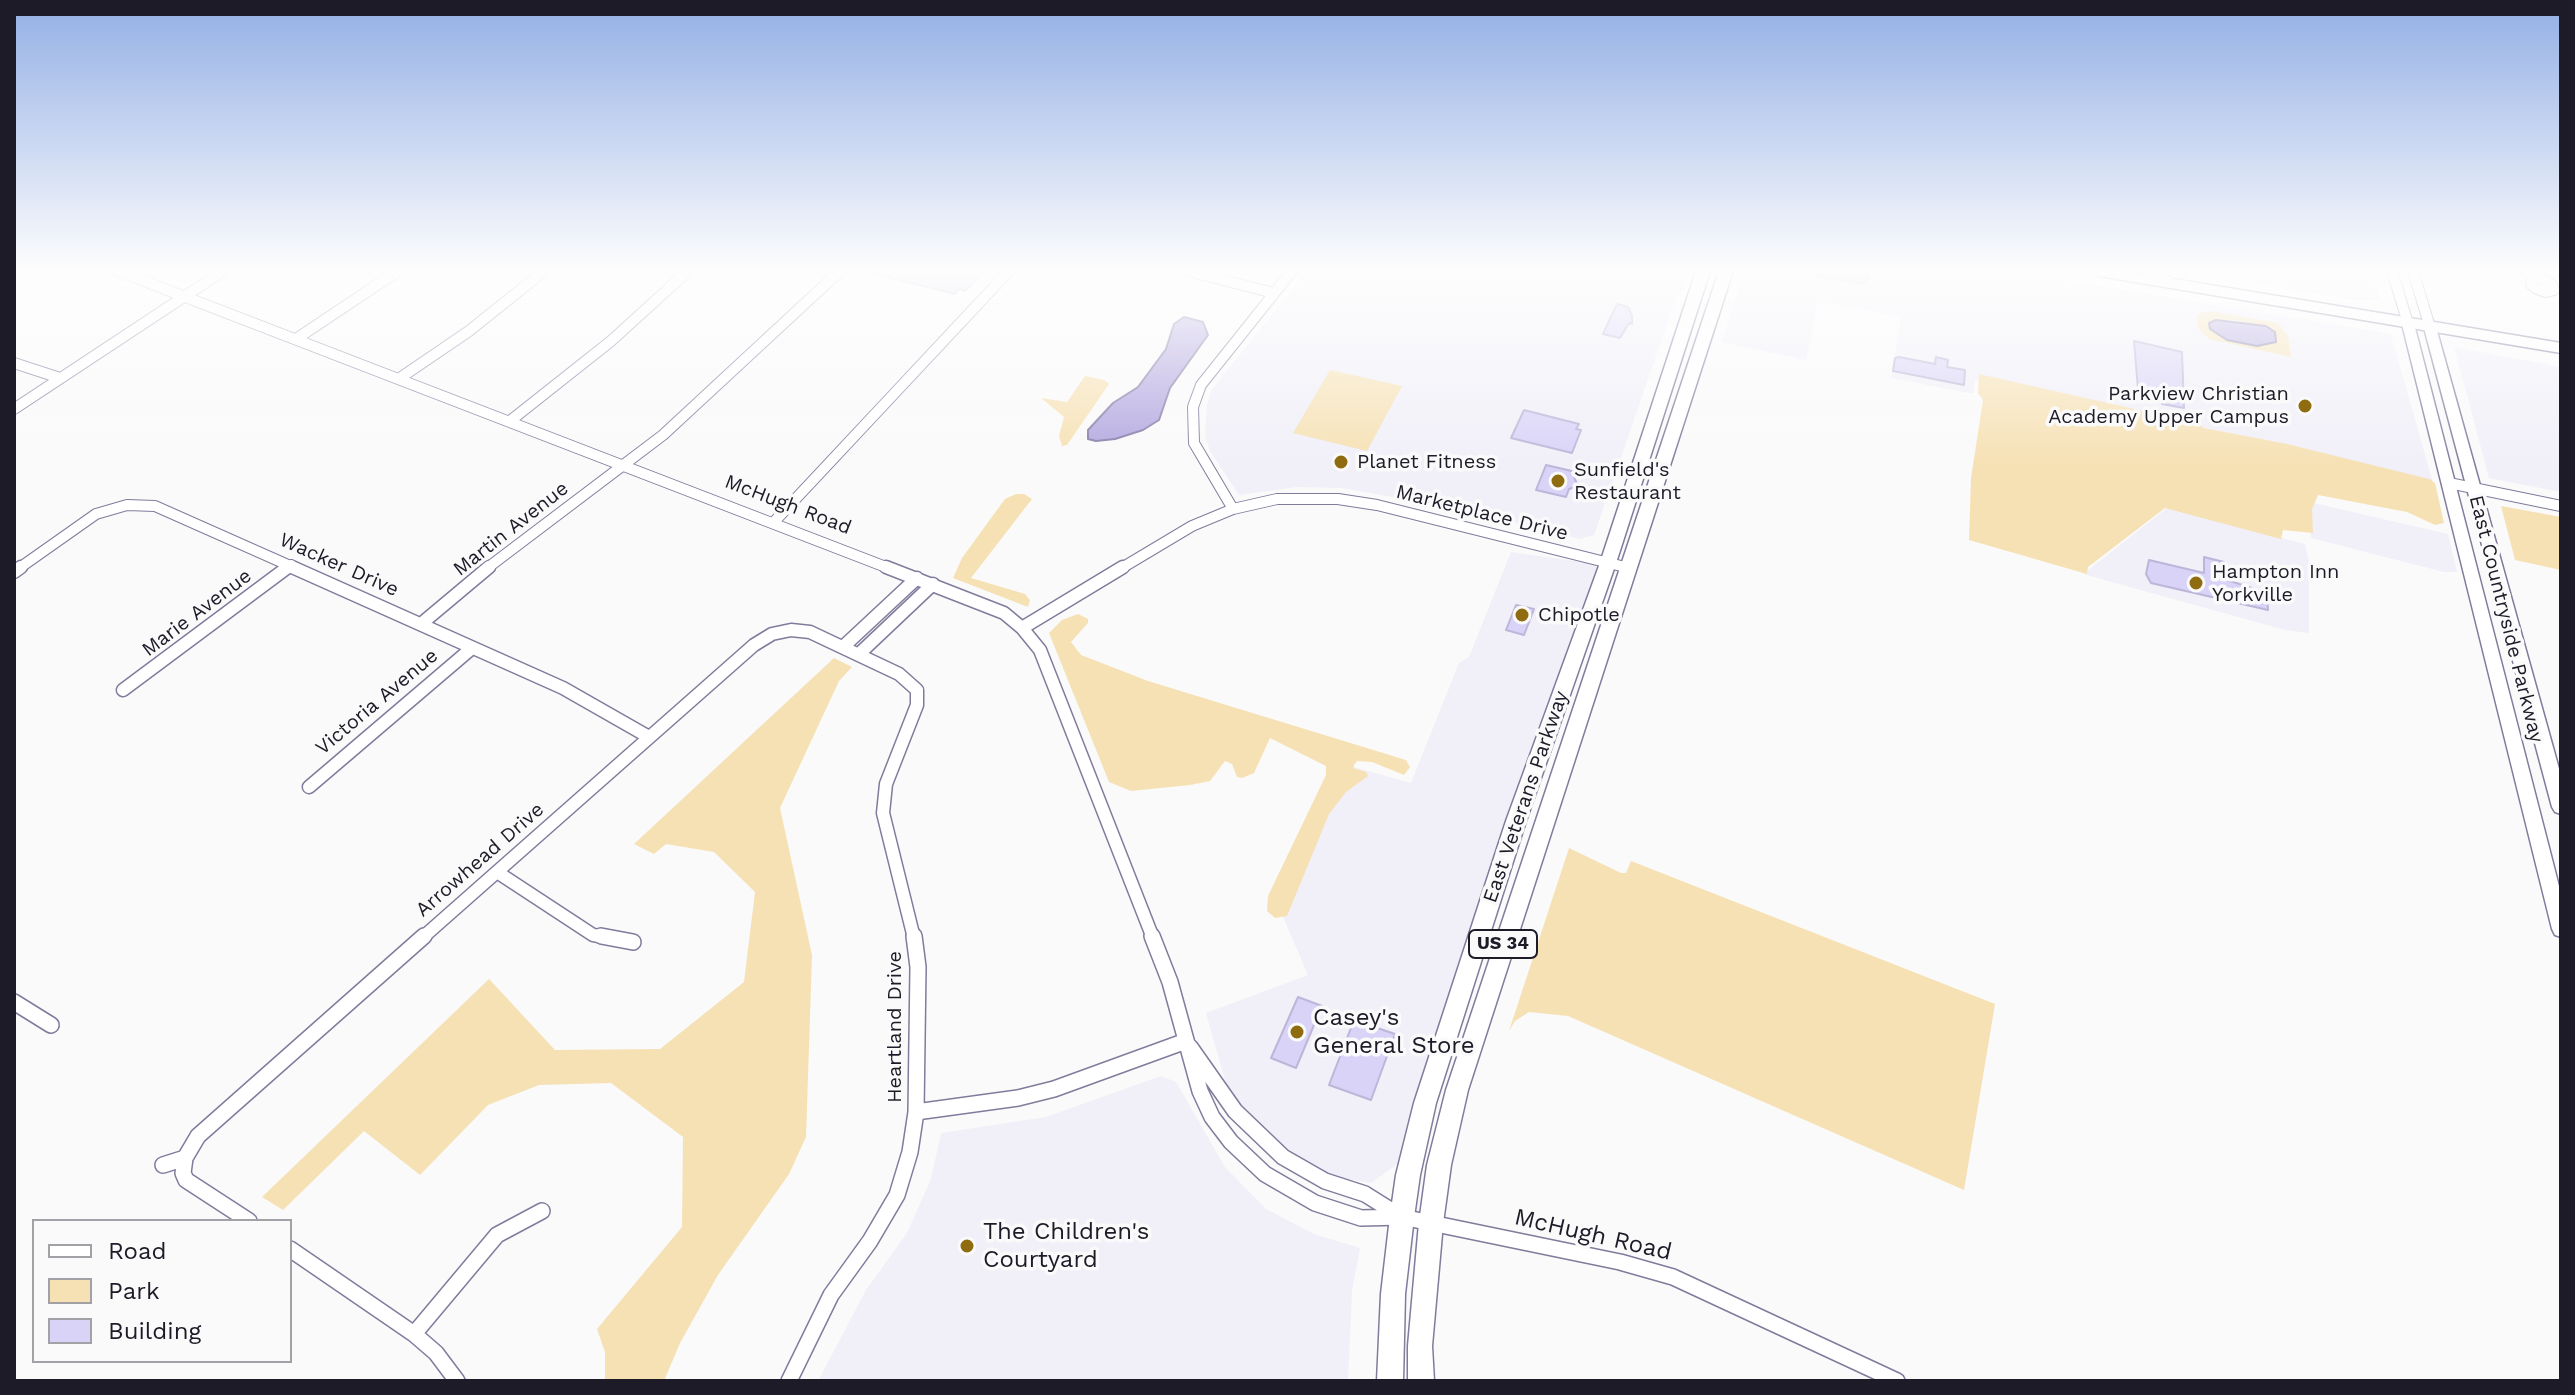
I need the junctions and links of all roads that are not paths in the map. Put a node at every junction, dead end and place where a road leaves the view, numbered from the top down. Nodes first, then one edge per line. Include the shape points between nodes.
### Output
1 (124, 336) edge
2 (289, 336) edge
3 (300, 336) edge
4 (462, 336) edge
5 (616, 336) edge
6 (771, 336) edge
7 (948, 336) edge
8 (1240, 336) edge
9 (1684, 336) edge
10 (1702, 336) edge
11 (2411, 336) edge
12 (2432, 336) edge
13 (2496, 336) edge
14 (296, 339) junction
15 (2561, 348) edge
16 (14, 363) edge
17 (60, 378) junction
18 (400, 378) junction
19 (14, 409) edge
20 (510, 421) junction
21 (626, 465) junction
22 (2449, 483) junction
23 (2474, 488) junction
24 (2561, 506) edge
25 (1233, 509) junction
26 (773, 523) junction
27 (291, 565) junction
28 (1618, 566) junction
29 (14, 572) edge
30 (917, 578) junction
31 (933, 584) junction
32 (421, 624) junction
33 (1022, 628) junction
34 (844, 646) junction
35 (472, 648) junction
36 (859, 654) junction
37 (123, 690) dead end
38 (2512, 733) junction
39 (649, 737) junction
40 (2543, 741) junction
41 (309, 787) dead end
42 (2561, 807) edge
43 (497, 872) junction
44 (2558, 910) edge
45 (2561, 929) edge
46 (633, 942) dead end
47 (14, 1002) edge
48 (51, 1025) dead end
49 (1186, 1041) junction
50 (916, 1112) junction
51 (185, 1158) junction
52 (163, 1165) dead end
53 (542, 1211) dead end
54 (1402, 1217) junction
55 (246, 1219) edge
56 (1431, 1223) junction
57 (292, 1250) edge
58 (414, 1334) junction
59 (457, 1381) edge
60 (789, 1381) edge
61 (1390, 1381) edge
62 (1421, 1381) edge
63 (1897, 1381) edge

1 - 17 street
2 - 14 street, McHugh Road
3 - 14 street
4 - 18 street
5 - 20 street
6 - 21 street, Martin Avenue
7 - 26 street
8 - 25 street via 1201,385 1193,407 1194,443
9 - 28 main road, East Veterans Parkway / US 34
10 - 28 main road, East Veterans Parkway / US 34
11 - 22 street, East Countryside Parkway
12 - 23 street, East Countryside Parkway
13 - 15 highway
14 - 18 street, McHugh Road
16 - 17 street
17 - 19 street
18 - 20 street, McHugh Road
20 - 21 street, McHugh Road
21 - 26 street, McHugh Road
21 - 32 street, Martin Avenue
22 - 23 street
22 - 38 street, East Countryside Parkway
23 - 24 street
23 - 40 street, East Countryside Parkway
25 - 28 street, Marketplace Drive via 1294,498 1352,500
25 - 33 street, Marketplace Drive via 1192,526
26 - 30 street, McHugh Road
27 - 29 street, Wacker Drive via 171,511 142,504 96,514
27 - 32 street, Wacker Drive
27 - 37 street, Marie Avenue
28 - 54 main road, East Veterans Parkway / US 34 via 1516,821 1425,1103
28 - 56 main road, East Veterans Parkway / US 34 via 1457,1090
30 - 31 street, McHugh Road
30 - 34 street
31 - 33 street, McHugh Road via 990,606
31 - 36 street
32 - 35 street, Wacker Drive
33 - 49 street, McHugh Road via 1040,650 1170,982
34 - 36 street, Heartland Drive
34 - 39 street, Arrowhead Drive via 810,632 772,634
35 - 39 street, Wacker Drive via 563,688
35 - 41 street, Victoria Avenue
36 - 50 street, Heartland Drive via 910,681 918,697 890,770 883,813 918,967
38 - 40 street
38 - 44 street, East Countryside Parkway
39 - 43 street, Arrowhead Drive
40 - 42 street, East Countryside Parkway
43 - 46 street via 593,935
43 - 51 street, Arrowhead Drive via 216,1118
44 - 45 street, East Countryside Parkway
47 - 48 street
49 - 50 street via 1054,1089
49 - 54 street, McHugh Road via 1235,1111 1283,1157
49 - 54 street, McHugh Road via 1212,1117 1265,1174 1315,1203 1361,1218
50 - 60 street, Heartland Drive via 897,1195 831,1295
51 - 52 street
51 - 55 street via 186,1180
53 - 58 street via 497,1235
54 - 56 street, McHugh Road
54 - 61 main road, East Veterans Parkway / US 34
56 - 62 main road, East Veterans Parkway / US 34
56 - 63 street, McHugh Road via 1673,1277
57 - 58 street
58 - 59 street

